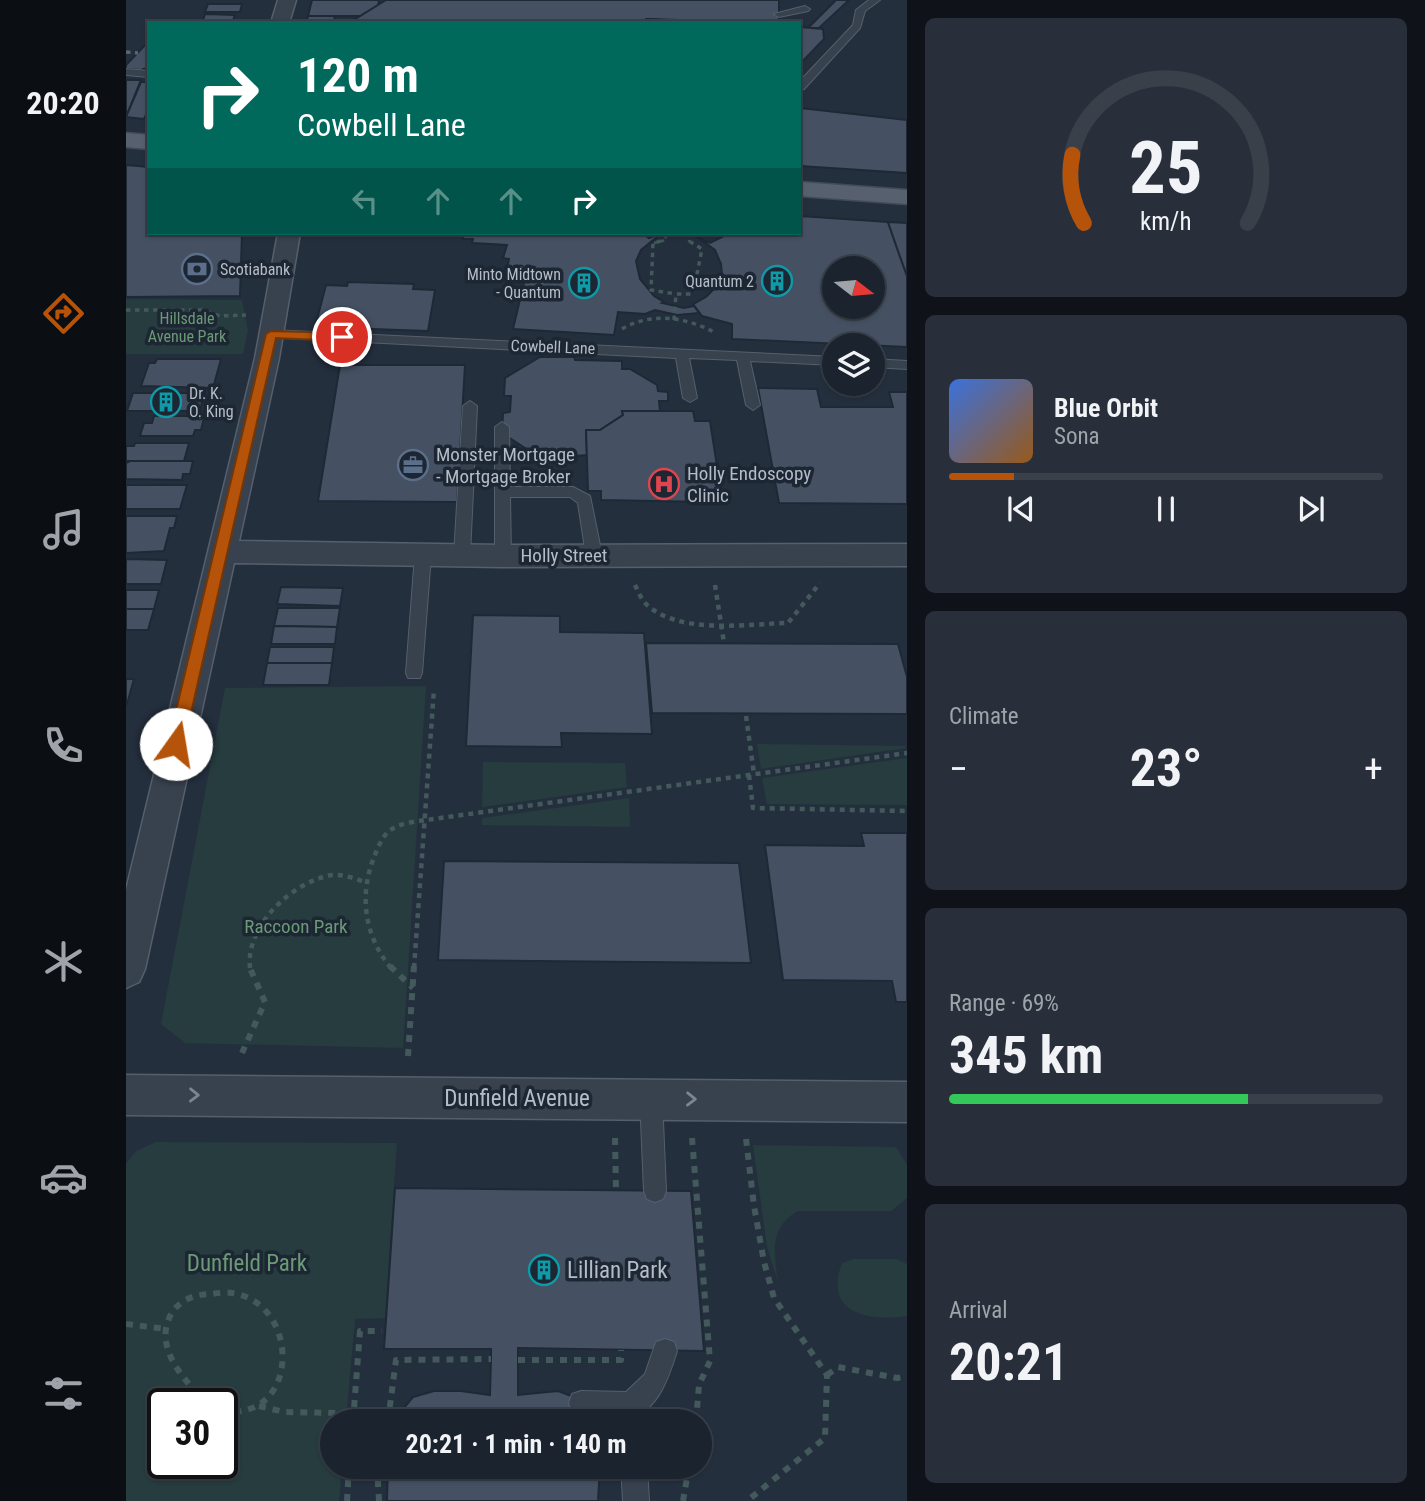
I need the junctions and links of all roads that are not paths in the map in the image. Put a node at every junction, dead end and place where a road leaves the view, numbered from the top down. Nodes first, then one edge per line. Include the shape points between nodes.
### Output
1 (287, 0) edge
2 (875, 0) edge
3 (779, 14) dead end
4 (282, 21) edge
5 (792, 21) edge
6 (126, 72) edge
7 (147, 74) edge
8 (801, 86) edge
9 (126, 140) edge
10 (147, 142) edge
11 (801, 189) edge
12 (907, 197) edge
13 (288, 235) edge
14 (263, 325) junction
15 (681, 353) junction
16 (743, 357) junction
17 (822, 361) edge
18 (885, 364) edge
19 (907, 365) edge
20 (690, 398) dead end
21 (753, 405) dead end
22 (470, 406) dead end
23 (502, 427) dead end
24 (502, 492) junction
25 (221, 552) junction
26 (423, 555) junction
27 (462, 555) junction
28 (594, 555) junction
29 (907, 555) edge
30 (503, 556) junction
31 (414, 673) dead end
32 (126, 969) edge
33 (126, 1095) edge
34 (651, 1098) junction
35 (907, 1102) edge
36 (655, 1191) dead end
37 (665, 1351) dead end
38 (581, 1404) dead end
39 (609, 1409) edge
40 (635, 1409) edge
41 (635, 1479) edge
42 (636, 1501) edge

1 - 4 street
2 - 8 lane via 861,10 857,26
3 - 5 lane via 805,9
6 - 7 lane
9 - 10 main road
11 - 12 main road
13 - 14 street
14 - 15 lane, Cowbell Lane
14 - 25 street
15 - 16 lane, Cowbell Lane
15 - 20 lane
16 - 17 lane, Cowbell Lane
16 - 21 lane
18 - 19 lane
22 - 27 lane
23 - 24 lane
24 - 28 lane via 573,492 585,500
24 - 30 lane
25 - 26 street, Holly Street
25 - 32 street
26 - 27 street, Holly Street
26 - 31 lane
27 - 30 street, Holly Street
28 - 29 street, Holly Street
28 - 30 street, Holly Street
33 -> 34 street, Dunfield Avenue
34 -> 35 street, Dunfield Avenue
34 - 36 lane
37 - 40 lane via 655,1382
38 - 39 lane
41 - 42 lane

